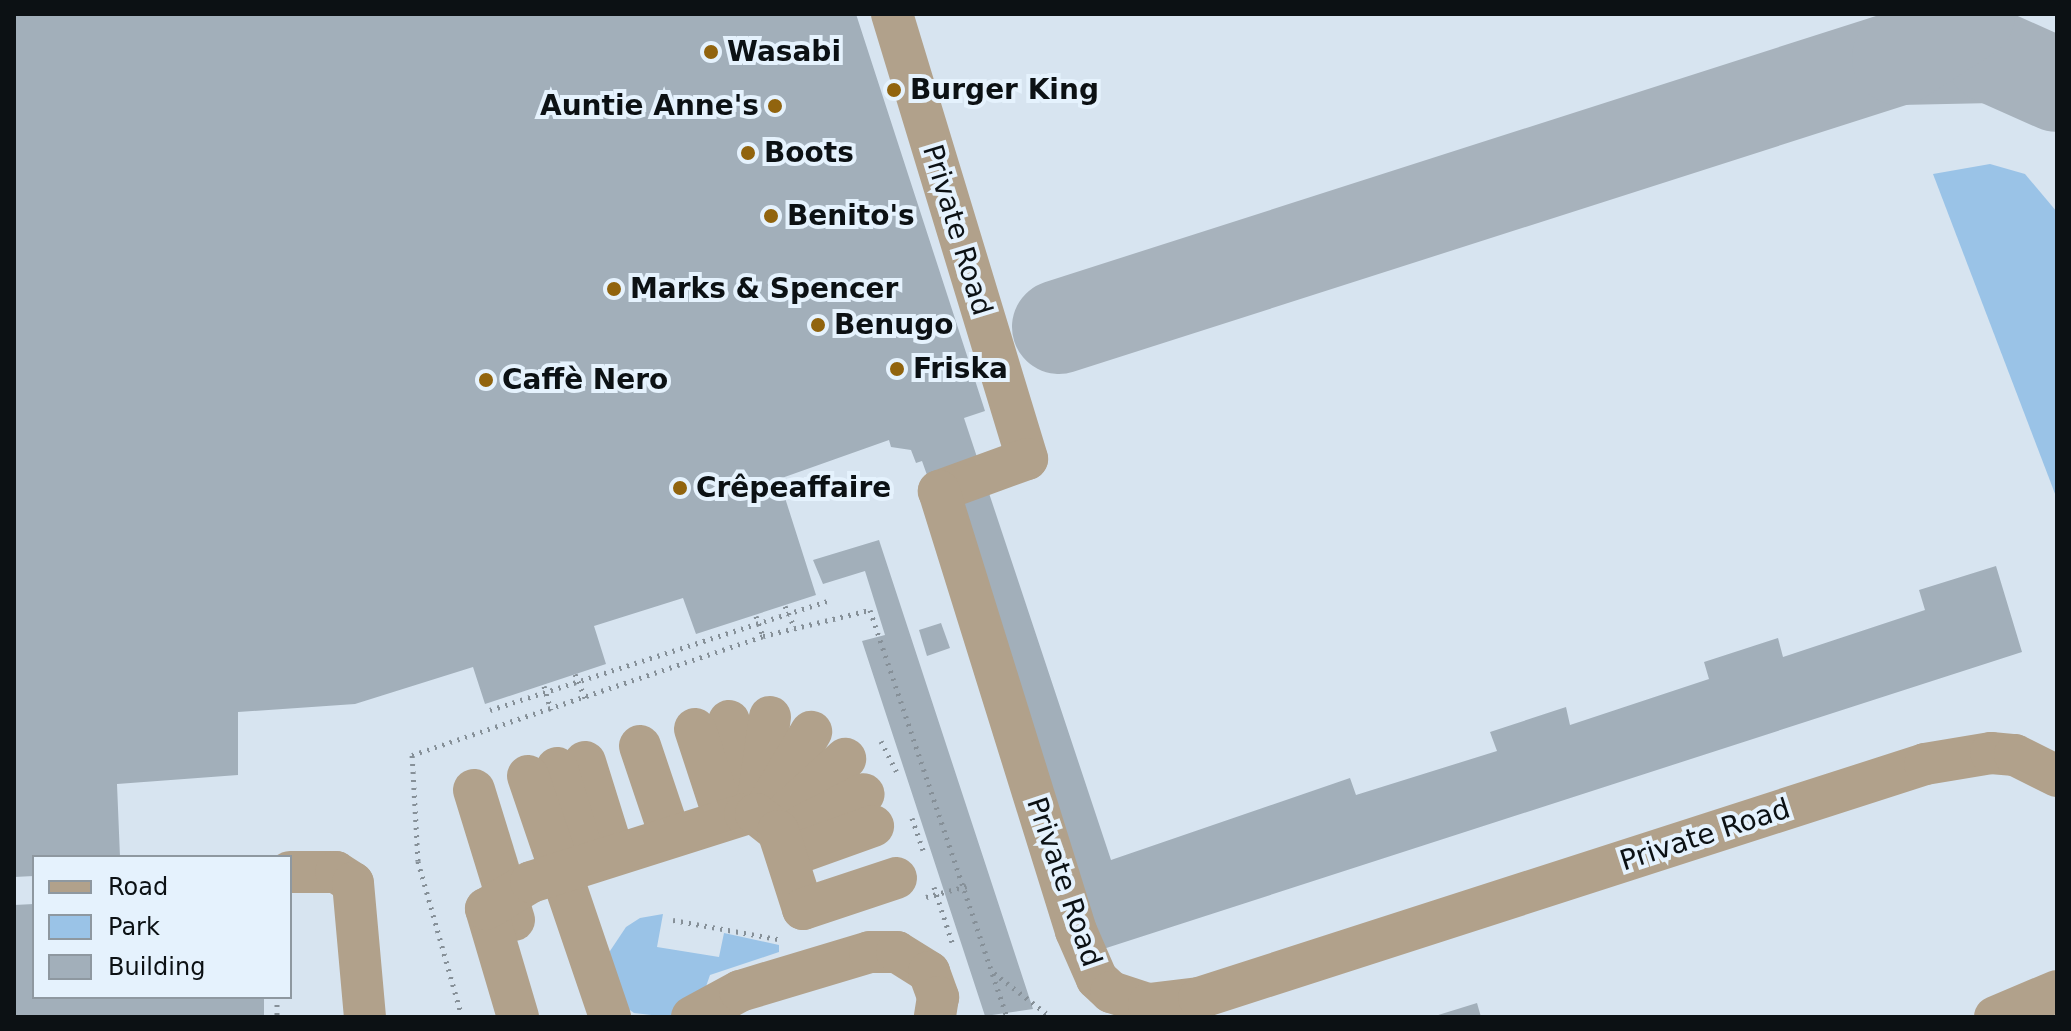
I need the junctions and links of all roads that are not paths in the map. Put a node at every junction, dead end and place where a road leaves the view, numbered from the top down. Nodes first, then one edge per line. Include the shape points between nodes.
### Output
1 (892, 14) edge
2 (770, 717) dead end
3 (811, 732) dead end
4 (599, 757) junction
5 (2057, 776) edge
6 (873, 822) junction
7 (671, 850) junction
8 (292, 872) edge
9 (2057, 991) edge
10 (365, 1017) edge
11 (518, 1017) edge
12 (544, 1017) edge
13 (610, 1017) edge
14 (692, 1017) edge
15 (935, 1017) edge
16 (1995, 1017) edge

1 - 5 lane, Private Road via 1027,459 939,491 1076,931 1097,979 1111,992 1149,1004 1199,998 1925,764 1991,753 2015,755
2 - 7 lane
3 - 7 lane
4 - 7 lane
4 - 7 lane
4 - 7 lane
4 - 7 lane
4 - 7 lane
6 - 7 lane
6 - 7 lane
6 - 7 lane via 803,909
7 - 11 lane
7 - 12 lane
7 - 13 lane
8 - 10 lane via 336,872 353,883
9 - 16 lane
14 - 15 lane via 740,991 870,952 897,952 929,972 938,997

